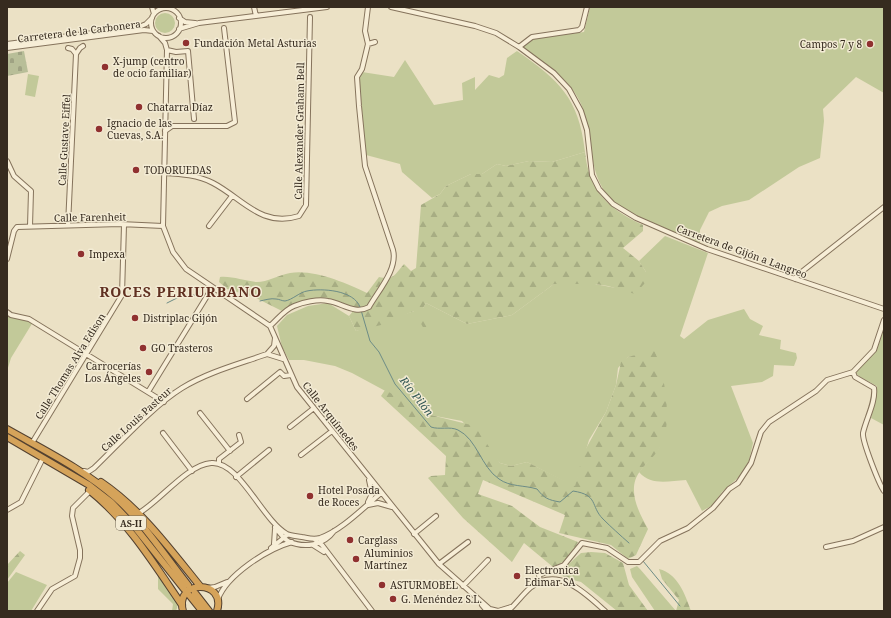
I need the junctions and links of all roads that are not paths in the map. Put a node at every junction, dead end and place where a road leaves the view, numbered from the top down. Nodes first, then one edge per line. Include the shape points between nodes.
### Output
1 (152, 7) edge
2 (254, 7) edge
3 (327, 7) edge
4 (368, 7) edge
5 (391, 7) edge
6 (587, 7) edge
7 (174, 9) edge
8 (153, 16) junction
9 (256, 16) junction
10 (179, 17) junction
11 (310, 17) dead end
12 (199, 23) junction
13 (224, 28) dead end
14 (179, 29) junction
15 (153, 31) junction
16 (159, 36) junction
17 (172, 36) junction
18 (375, 42) dead end
19 (7, 44) edge
20 (368, 44) junction
21 (83, 46) dead end
22 (519, 47) junction
23 (7, 48) edge
24 (68, 48) dead end
25 (167, 50) junction
26 (76, 54) junction
27 (194, 119) dead end
28 (165, 120) junction
29 (172, 126) junction
30 (165, 131) junction
31 (7, 161) edge
32 (164, 164) junction
33 (164, 173) junction
34 (173, 174) junction
35 (164, 185) junction
36 (232, 196) junction
37 (884, 207) edge
38 (68, 225) junction
39 (124, 225) junction
40 (30, 226) junction
41 (163, 226) junction
42 (209, 226) dead end
43 (7, 238) edge
44 (12, 238) junction
45 (7, 259) edge
46 (795, 279) junction
47 (212, 288) junction
48 (884, 309) edge
49 (7, 312) edge
50 (884, 320) edge
51 (270, 326) junction
52 (275, 335) junction
53 (86, 354) junction
54 (268, 354) junction
55 (283, 359) junction
56 (853, 372) junction
57 (291, 375) junction
58 (148, 392) junction
59 (247, 399) dead end
60 (164, 402) junction
61 (314, 408) junction
62 (200, 413) dead end
63 (290, 428) dead end
64 (7, 429) edge
65 (332, 431) junction
66 (163, 433) dead end
67 (239, 435) dead end
68 (7, 437) edge
69 (32, 443) junction
70 (270, 450) dead end
71 (230, 451) junction
72 (301, 455) dead end
73 (44, 458) junction
74 (219, 463) junction
75 (74, 467) junction
76 (66, 471) junction
77 (84, 471) junction
78 (192, 471) junction
79 (368, 476) junction
80 (236, 477) junction
81 (90, 491) junction
82 (884, 491) edge
83 (381, 493) junction
84 (366, 506) junction
85 (393, 508) junction
86 (7, 510) edge
87 (139, 513) junction
88 (436, 516) dead end
89 (274, 525) junction
90 (884, 527) edge
91 (335, 531) junction
92 (329, 533) junction
93 (285, 534) junction
94 (414, 534) junction
95 (314, 539) junction
96 (329, 539) junction
97 (292, 542) junction
98 (468, 542) dead end
99 (319, 543) junction
100 (275, 545) junction
101 (313, 545) junction
102 (826, 547) dead end
103 (326, 553) junction
104 (488, 560) dead end
105 (439, 564) junction
106 (228, 582) junction
107 (540, 583) junction
108 (200, 586) junction
109 (462, 586) junction
110 (207, 588) junction
111 (218, 600) junction
112 (480, 601) junction
113 (182, 608) edge
114 (511, 610) edge
115 (37, 611) edge
116 (202, 611) edge
117 (209, 611) edge
118 (217, 611) edge
119 (224, 611) edge
120 (372, 611) edge
121 (489, 611) edge
122 (605, 611) edge

1 - 8 street
2 - 9 street
3 - 9 street
4 - 20 street via 365,31
5 - 22 street, Carretera de Gijón a Langreo via 475,26 496,33
6 - 22 street via 579,30 532,37
7 - 8 street via 164,8
7 - 10 street
8 - 15 street
8 - 19 street, Carretera de la Carbonera via 139,27
9 - 12 street
10 - 12 street via 188,23
10 - 14 street
11 - 36 street, Calle Alexander Graham Bell via 304,210 293,218 264,216
12 - 14 street
13 - 29 street via 235,122 227,126
14 - 17 street
15 - 16 street
15 - 23 street, Carretera de la Carbonera via 144,30
16 - 17 street
16 - 25 street via 166,43
17 - 25 street
18 - 20 street
20 - 51 street via 362,69 358,72 356,81 364,160 395,258 384,282 365,309 358,310 326,300 299,304 284,312
21 - 26 street
22 - 46 street, Carretera de Gijón a Langreo via 554,73 578,103 586,130 592,175 599,189 613,204 636,218 707,249
24 - 26 street
25 - 27 street via 188,51
25 - 28 street, Calle Arquímedes
26 - 38 street, Calle Gustave Eiffel
28 - 29 street
28 - 30 street, Calle Arquímedes
29 - 30 street
30 - 32 street, Calle Arquímedes
31 - 40 street via 14,176 30,191
32 - 33 street, Calle Arquímedes
32 - 34 street
33 - 34 street, Calle Alexander Graham Bell
33 - 35 street, Calle Arquímedes
34 - 35 street
34 - 36 street, Calle Alexander Graham Bell via 201,178
35 - 41 street, Calle Arquímedes
36 - 42 street
37 - 46 street
38 - 39 street, Calle Farenheit
38 - 40 street, Calle Farenheit
39 - 41 street, Calle Farenheit
39 - 53 street, Calle Thomas Alva Edison via 122,295
40 - 44 street, Calle Farenheit via 17,227
41 - 47 street, Calle Arquímedes via 178,261
43 - 44 street
44 - 45 street
46 - 48 street, Carretera de Gijón a Langreo
47 - 51 street, Calle Arquímedes
47 - 58 street
49 - 53 street via 29,319
50 - 56 street via 874,350
51 - 52 street, Calle Arquímedes
52 - 54 street via 274,346
52 - 55 street, Calle Arquímedes
53 - 58 street
53 - 69 street, Calle Thomas Alva Edison
54 - 55 street
54 - 60 street, Calle Louis Pasteur via 205,376 182,388
55 - 57 street, Calle Arquímedes
56 - 82 street via 860,380 874,388 863,437
56 - 107 street via 827,380 816,391 769,422 761,432 750,463 738,483 688,528 660,541 639,562 628,562 607,548 582,544 564,565 540,575
57 - 59 street via 284,376 280,372
57 - 61 street, Calle Arquímedes
58 - 60 street
60 - 77 street, Calle Louis Pasteur via 94,468 88,472
61 - 63 street
61 - 65 street, Calle Arquímedes
62 - 71 street
64 - 69 highway, AS-II
65 - 72 street
65 - 79 street, Calle Arquímedes
66 - 78 street
67 - 71 street via 241,442
68 - 73 highway, AS-II
69 - 75 highway, AS-II
70 - 80 street
71 - 74 street via 219,459
73 - 76 highway, AS-II
73 - 86 street via 22,502
74 - 78 street via 204,464
74 - 80 street via 231,470
75 - 76 highway, AS-II via 116,498 138,522 186,587 111,502
75 - 77 highway
76 - 81 highway
77 - 87 highway via 115,491
78 - 87 street
79 - 83 street, Calle Arquímedes
79 - 84 street via 372,494
80 - 89 street
81 - 113 highway via 128,528
81 - 115 street via 73,508 72,516 80,550 75,576 52,589
83 - 84 street
83 - 85 street, Calle Arquímedes
84 - 85 street via 378,503
84 - 91 street
85 - 94 street, Calle Arquímedes
87 - 108 highway
88 - 94 street
89 - 93 street
89 - 100 street
90 - 102 street via 853,541
91 - 92 street
91 - 96 street
92 - 95 street
92 - 99 street
93 - 95 street
93 - 97 street
93 - 100 street
94 - 105 street, Calle Arquímedes
95 - 99 street
96 - 99 street
96 - 103 street
97 - 100 street
97 - 101 street
98 - 105 street
99 - 101 street
99 - 103 street
100 - 106 street
101 - 103 street
103 - 120 street
104 - 109 street
105 - 109 street, Calle Arquímedes
106 - 110 street
106 - 111 street via 221,590
107 - 114 street via 531,587
107 - 122 street via 560,580 570,583
108 - 110 highway
108 - 113 highway via 188,591 184,596
109 - 112 street, Calle Arquímedes
110 - 111 highway
111 - 118 highway
111 - 119 highway
112 - 121 street, Calle Arquímedes
112 - 121 street, Calle Arquímedes
114 - 121 street
116 - 117 highway via 192,595

